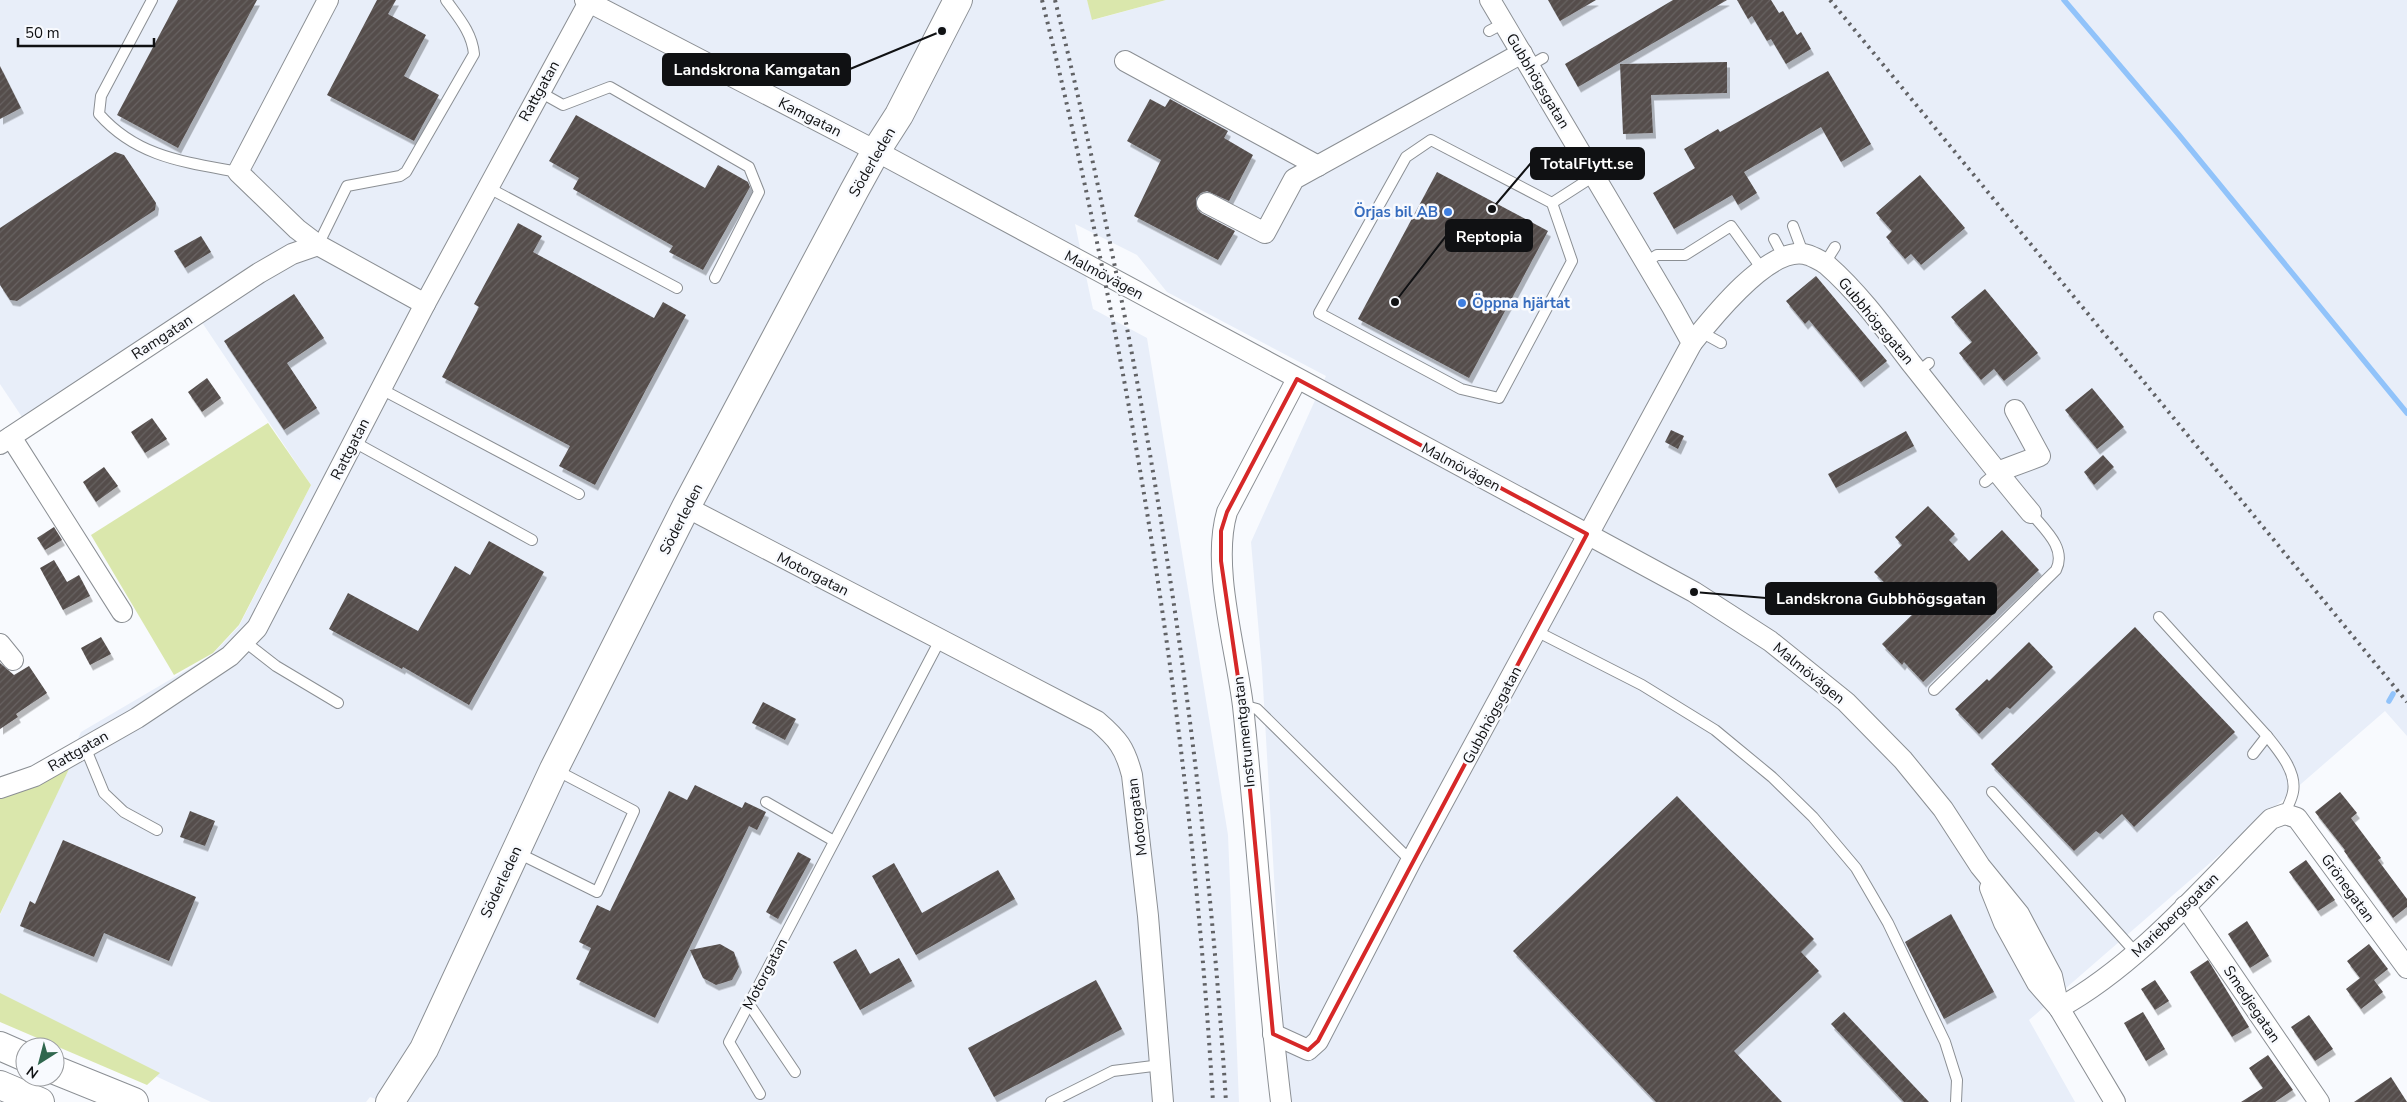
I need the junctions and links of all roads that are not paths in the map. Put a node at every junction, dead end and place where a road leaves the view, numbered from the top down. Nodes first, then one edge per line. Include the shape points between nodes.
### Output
1 (152, 0) edge
2 (328, 0) edge
3 (446, 0) edge
4 (958, 0) edge
5 (1490, 0) edge
6 (587, 1) edge
7 (1531, 59) junction
8 (1125, 61) dead end
9 (538, 91) junction
10 (876, 151) junction
11 (1594, 164) junction
12 (1318, 166) junction
13 (238, 172) junction
14 (487, 187) junction
15 (1207, 203) dead end
16 (1552, 203) junction
17 (1793, 226) dead end
18 (1774, 240) dead end
19 (318, 245) junction
20 (1793, 256) junction
21 (1646, 262) junction
22 (1762, 270) junction
23 (715, 278) dead end
24 (677, 288) dead end
25 (425, 304) junction
26 (1696, 337) junction
27 (1721, 343) dead end
28 (1297, 379) junction
29 (381, 389) junction
30 (2015, 410) dead end
31 (5, 440) edge
32 (354, 442) junction
33 (1991, 477) junction
34 (579, 494) dead end
35 (686, 507) junction
36 (2032, 513) joint
37 (1587, 534) junction
38 (532, 540) dead end
39 (122, 612) dead end
40 (2159, 617) dead end
41 (1536, 631) junction
42 (940, 640) junction
43 (244, 641) junction
44 (0, 644) edge
45 (13, 660) dead end
46 (1934, 690) dead end
47 (338, 703) dead end
48 (1242, 705) junction
49 (2268, 736) junction
50 (85, 747) junction
51 (2253, 754) dead end
52 (554, 769) junction
53 (0, 788) edge
54 (1992, 792) dead end
55 (766, 802) dead end
56 (2285, 814) junction
57 (157, 830) dead end
58 (834, 841) junction
59 (515, 851) junction
60 (1411, 862) junction
61 (2185, 906) junction
62 (2136, 953) junction
63 (2407, 968) edge
64 (749, 1004) junction
65 (2059, 1008) junction
66 (1273, 1034) junction
67 (0, 1046) edge
68 (424, 1049) junction
69 (15, 1053) edge
70 (1161, 1065) junction
71 (795, 1072) dead end
72 (65, 1074) edge
73 (0, 1085) edge
74 (760, 1094) dead end
75 (40, 1102) edge
76 (134, 1102) edge
77 (390, 1102) edge
78 (410, 1102) edge
79 (1051, 1102) edge
80 (1163, 1102) edge
81 (1281, 1102) edge
82 (1956, 1102) edge
83 (2115, 1102) edge
84 (2319, 1102) edge

1 - 13 lane via 100,96 99,114 113,130 166,158
2 - 13 street
3 - 19 lane via 469,33 474,54 406,172 400,176 347,186
4 - 10 street, Söderleden via 899,115
5 - 7 street, Gubbhögsgatan via 1496,27
6 - 9 street, Rattgatan
6 - 10 street, Kamgatan
7 - 11 street, Gubbhögsgatan
7 - 12 street
8 - 12 street
9 - 14 street, Rattgatan
9 - 23 lane via 563,105 610,88 749,167 759,192
10 - 28 street, Malmövägen
10 - 35 street, Söderleden
11 - 16 lane
11 - 21 street, Gubbhögsgatan
12 - 15 street via 1294,179 1265,233
13 - 19 street
14 - 24 lane
14 - 25 street, Rattgatan
16 - 16 lane via 1572,261 1499,398 1461,389 1320,313 1406,157 1431,140
17 - 20 lane
18 - 20 lane
19 - 25 street
19 - 31 street, Ramgatan via 292,254 259,273
20 - 22 street, Gubbhögsgatan
20 - 33 street, Gubbhögsgatan via 1830,255 1924,367
21 - 22 lane via 1658,255 1685,255 1731,226
21 - 26 street, Gubbhögsgatan
22 - 26 street, Gubbhögsgatan via 1744,283
25 - 29 street, Rattgatan
26 - 27 lane
26 - 37 street, Gubbhögsgatan
28 - 37 street, Malmövägen
28 - 48 street, Instrumentgatan via 1227,512 1221,532 1221,560
29 - 32 street, Rattgatan
29 - 34 lane
30 - 33 street via 2040,456
31 - 39 street, Ramgatan
32 - 38 lane
32 - 43 street, Rattgatan via 257,628
33 - 36 street, Gubbhögsgatan via 2010,500
35 - 42 street, Motorgatan
35 - 52 street, Söderleden
36 - 46 lane via 2059,553 2056,570
37 - 41 street, Gubbhögsgatan
37 - 65 street, Malmövägen via 1694,592 1770,641 1846,702 1904,760 1943,809 1980,866 2004,923 2037,983
40 - 49 lane
41 - 60 street, Gubbhögsgatan
41 - 82 lane via 1642,685 1715,730 1813,817 1856,868 1888,922 1945,1042 1957,1080
42 - 58 lane, Motorgatan
42 - 70 street, Motorgatan via 1097,721 1117,738 1127,754 1134,794
43 - 47 lane via 276,666
43 - 50 street, Rattgatan via 214,667 137,718
44 - 45 street
48 - 60 lane via 1258,709
48 - 66 street, Instrumentgatan
49 - 51 lane
49 - 56 lane via 2292,776 2294,791
50 - 53 street, Rattgatan via 35,776
50 - 57 lane via 104,793 124,812
52 - 59 street, Söderleden
52 - 59 lane via 634,811 597,892
54 - 62 lane
55 - 58 lane
56 - 61 street, Mariebergsgatan via 2271,819
56 - 63 street, Grönegatan via 2297,818
58 - 64 lane, Motorgatan
59 - 68 street, Söderleden
60 - 66 street, Gubbhögsgatan via 1318,1041 1308,1050
61 - 62 street, Mariebergsgatan
61 - 84 street, Smedjegatan
62 - 65 street, Mariebergsgatan via 2082,996
64 - 71 lane
64 - 74 lane, Motorgatan via 729,1042
65 - 83 street, Malmövägen
66 - 81 street, Instrumentgatan
67 - 69 street
68 - 77 street, Söderleden
68 - 78 street, Söderleden
70 - 79 lane via 1113,1071
70 - 80 street, Motorgatan
72 - 76 street
73 - 75 street

